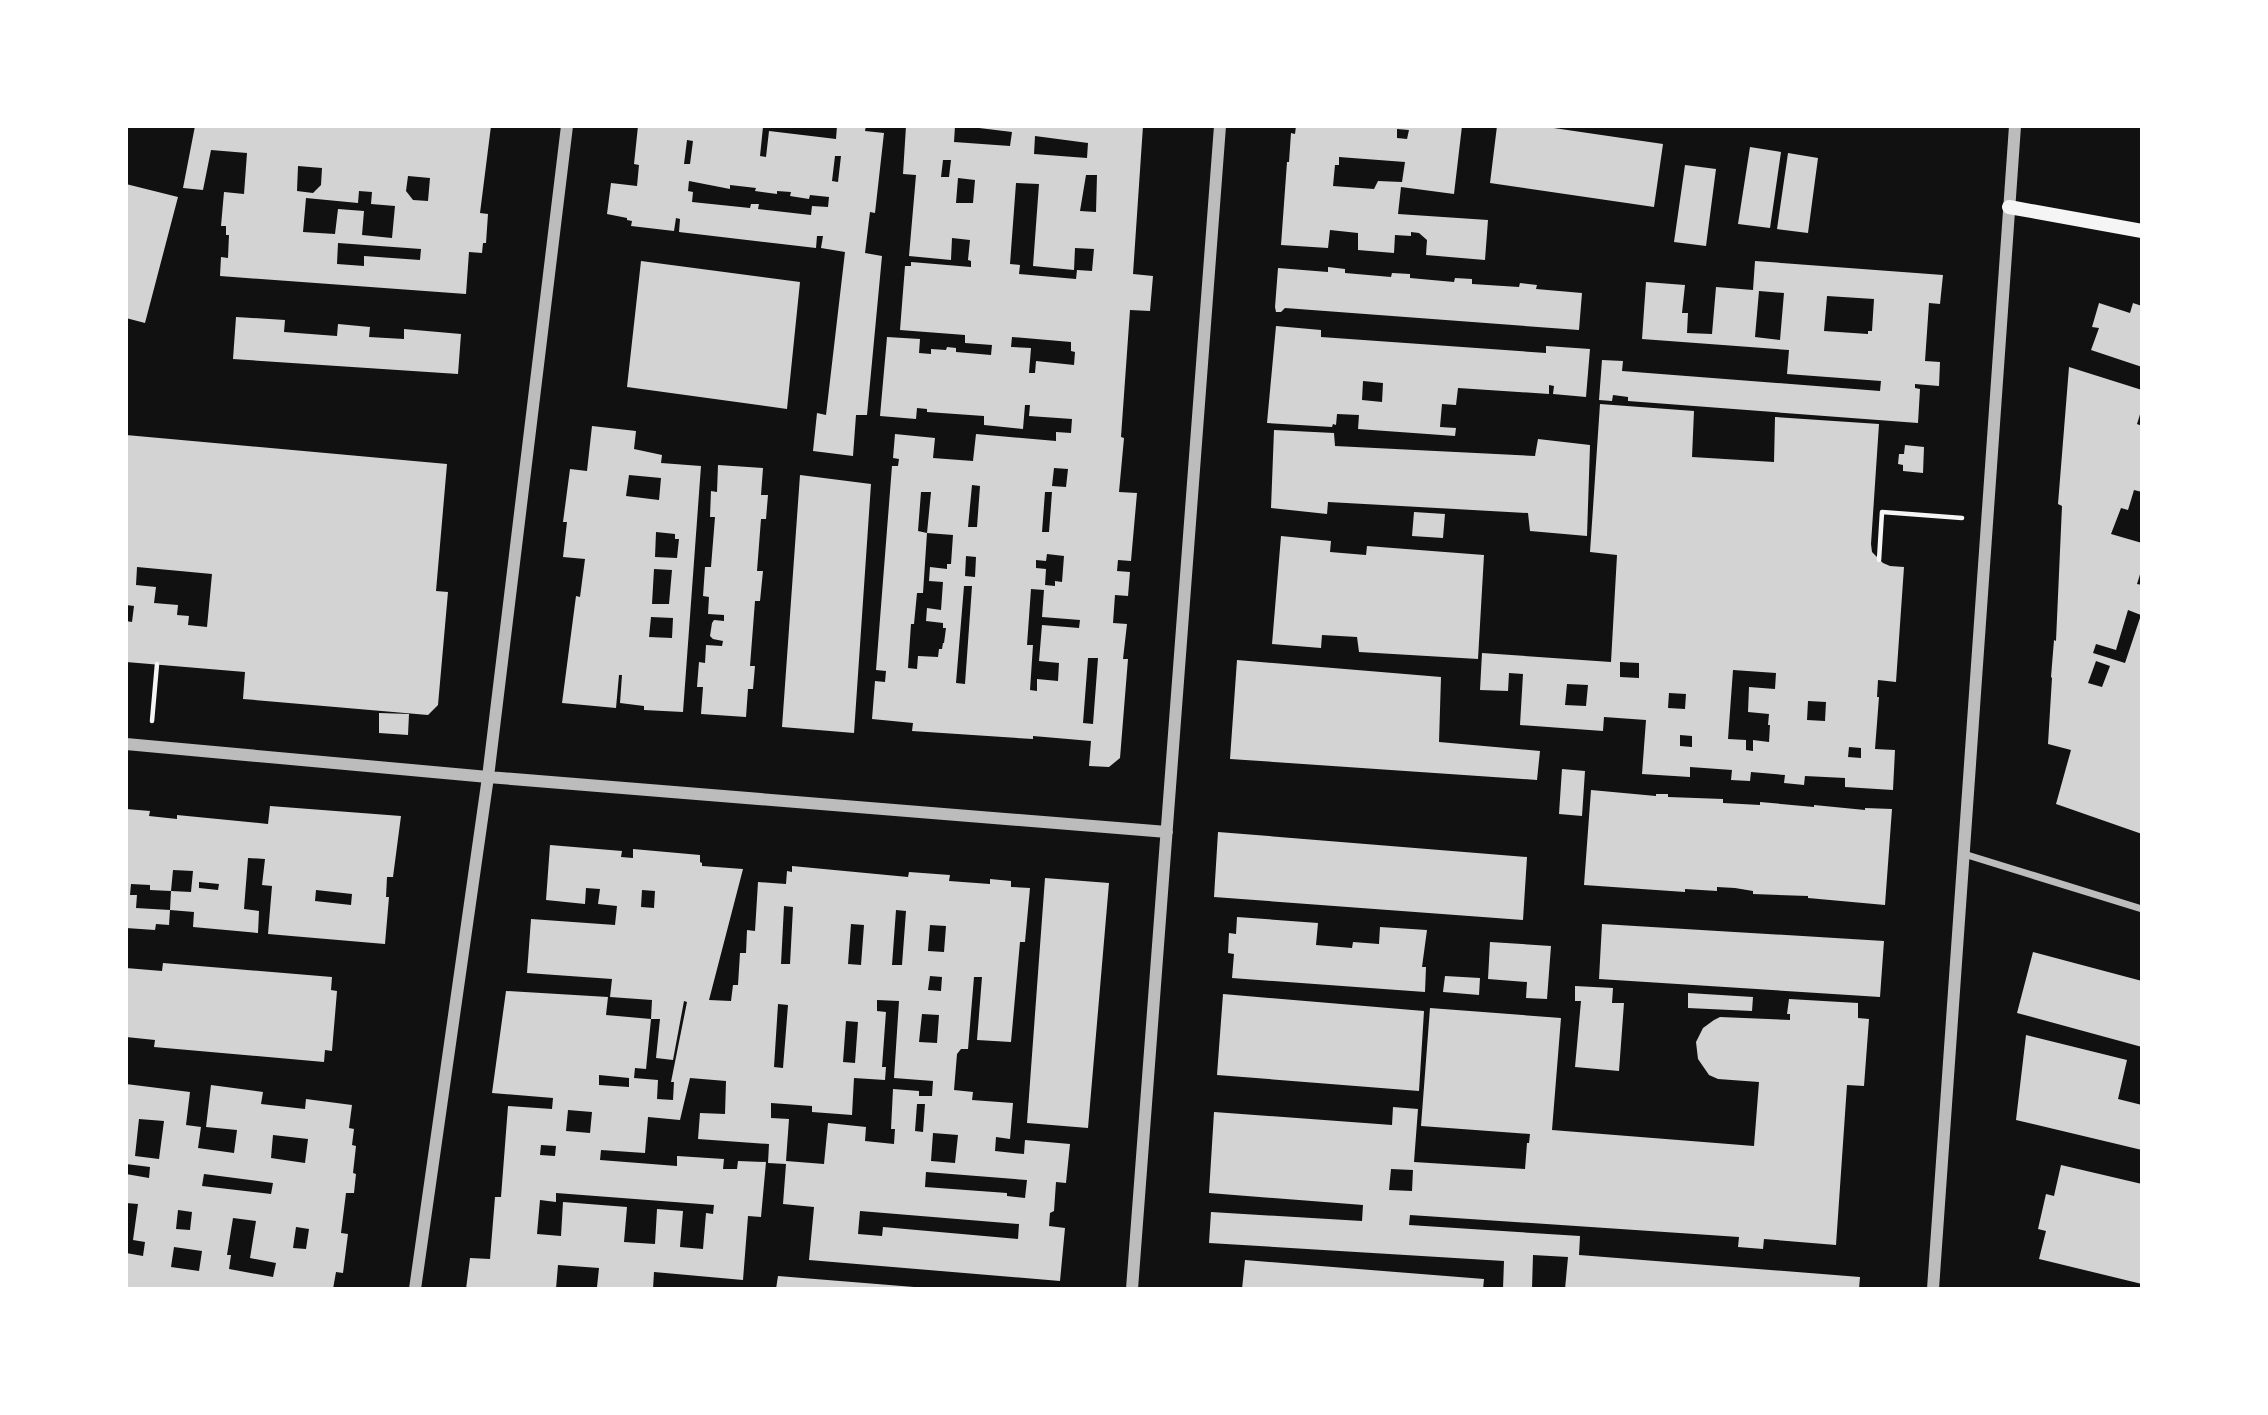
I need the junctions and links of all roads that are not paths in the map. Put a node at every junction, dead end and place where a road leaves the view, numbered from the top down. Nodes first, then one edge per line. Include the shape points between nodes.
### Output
1 (567, 126) edge
2 (1220, 126) edge
3 (2015, 126) edge
4 (2009, 207) junction
5 (2142, 231) edge
6 (126, 744) edge
7 (488, 777) junction
8 (1167, 832) junction
9 (1964, 854) junction
10 (2142, 909) edge
11 (415, 1289) edge
12 (1132, 1289) edge
13 (1933, 1289) edge

1 - 7 street
2 - 8 street
3 - 4 street
4 - 5 main road
4 - 9 street
6 - 7 street
7 - 8 street
7 - 11 street
8 - 12 street
9 - 10 street
9 - 13 street

